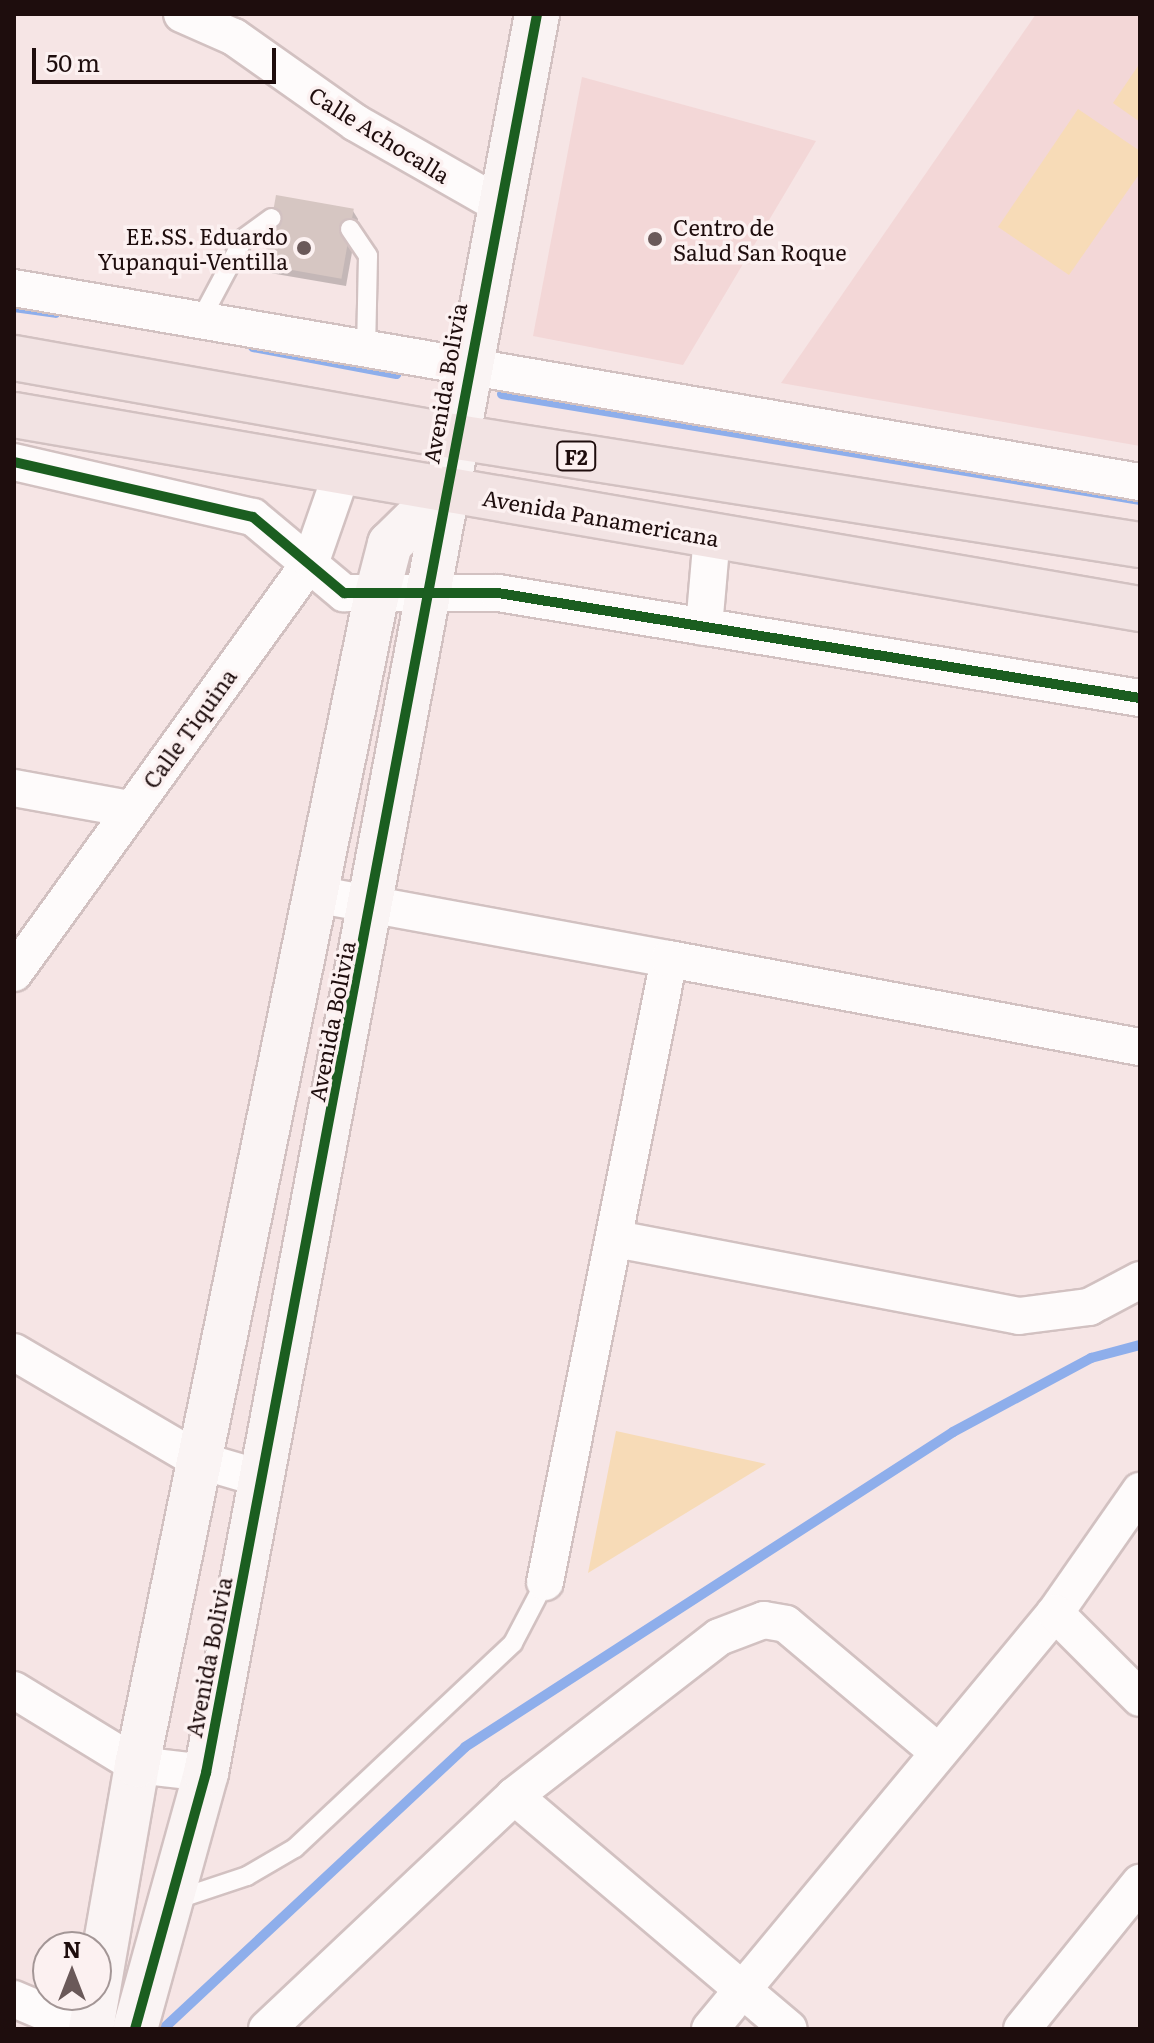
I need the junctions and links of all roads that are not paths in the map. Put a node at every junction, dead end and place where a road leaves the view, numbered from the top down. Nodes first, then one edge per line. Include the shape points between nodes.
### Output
1 (182, 14) edge
2 (537, 14) edge
3 (498, 204) junction
4 (272, 218) dead end
5 (350, 229) dead end
6 (14, 288) edge
7 (201, 319) junction
8 (366, 348) junction
9 (14, 358) edge
10 (467, 363) junction
11 (14, 415) edge
12 (457, 437) junction
13 (14, 462) edge
14 (342, 472) junction
15 (1140, 482) edge
16 (445, 490) junction
17 (712, 536) junction
18 (1140, 545) edge
19 (311, 561) junction
20 (433, 596) junction
21 (376, 598) junction
22 (1140, 609) edge
23 (704, 627) junction
24 (1140, 698) edge
25 (14, 788) edge
26 (129, 809) junction
27 (320, 895) junction
28 (373, 905) junction
29 (669, 959) junction
30 (14, 973) edge
31 (1140, 1047) edge
32 (616, 1239) junction
33 (1140, 1280) edge
34 (14, 1352) edge
35 (198, 1460) junction
36 (263, 1479) junction
37 (1140, 1491) edge
38 (545, 1582) joint
39 (1055, 1613) junction
40 (14, 1690) edge
41 (1140, 1698) edge
42 (937, 1751) junction
43 (137, 1765) junction
44 (206, 1773) junction
45 (514, 1796) junction
46 (1140, 1883) edge
47 (173, 1901) junction
48 (741, 1990) junction
49 (27, 2013) edge
50 (88, 2029) edge
51 (135, 2029) edge
52 (267, 2029) edge
53 (710, 2029) edge
54 (789, 2029) edge
55 (1022, 2029) edge

1 - 3 street, Calle Achocalla via 234,37 356,123
2 - 3 street, Avenida Bolivia
3 - 10 street, Avenida Bolivia
4 - 7 lane via 244,238
5 - 8 lane via 368,256
6 - 7 street
7 - 8 street
8 - 10 street
9 - 12 highway, F2
10 - 12 street, Avenida Bolivia
10 - 15 street
11 - 14 highway, Avenida Panamericana
12 - 16 street, Avenida Bolivia
12 - 18 highway, F2
13 - 19 street via 253,517
14 - 16 highway, Avenida Panamericana
14 - 19 street, Calle Tiquina
16 - 17 highway, Avenida Panamericana
16 - 20 street, Avenida Bolivia
16 - 21 street, Avenida Bolivia via 390,544
17 - 22 highway, Avenida Panamericana
17 - 23 street
19 - 21 street via 344,593
19 - 26 street, Calle Tiquina
20 - 21 street
20 - 23 street via 498,593
20 - 28 street, Avenida Bolivia
21 - 27 street, Avenida Bolivia
23 - 24 street
25 - 26 street
26 - 30 street, Calle Tiquina
27 - 28 street
27 - 35 street, Avenida Bolivia
28 - 29 street
28 - 36 street, Avenida Bolivia
29 - 31 street
29 - 32 street
32 - 33 street via 1019,1316 1089,1307
32 - 38 street
34 - 35 street
35 - 36 street
35 - 43 street, Avenida Bolivia
36 - 44 street, Avenida Bolivia
37 - 39 street
38 - 47 lane via 513,1643 295,1848 247,1876
39 - 41 street
39 - 42 street
40 - 43 street
42 - 45 street via 786,1624 764,1620 719,1637 660,1676
42 - 48 street
43 - 44 street
43 - 50 street, Avenida Bolivia
44 - 47 street, Avenida Bolivia
45 - 48 street
45 - 52 street
46 - 55 street
47 - 51 street, Avenida Bolivia
48 - 53 street
48 - 54 street
49 - 50 street

